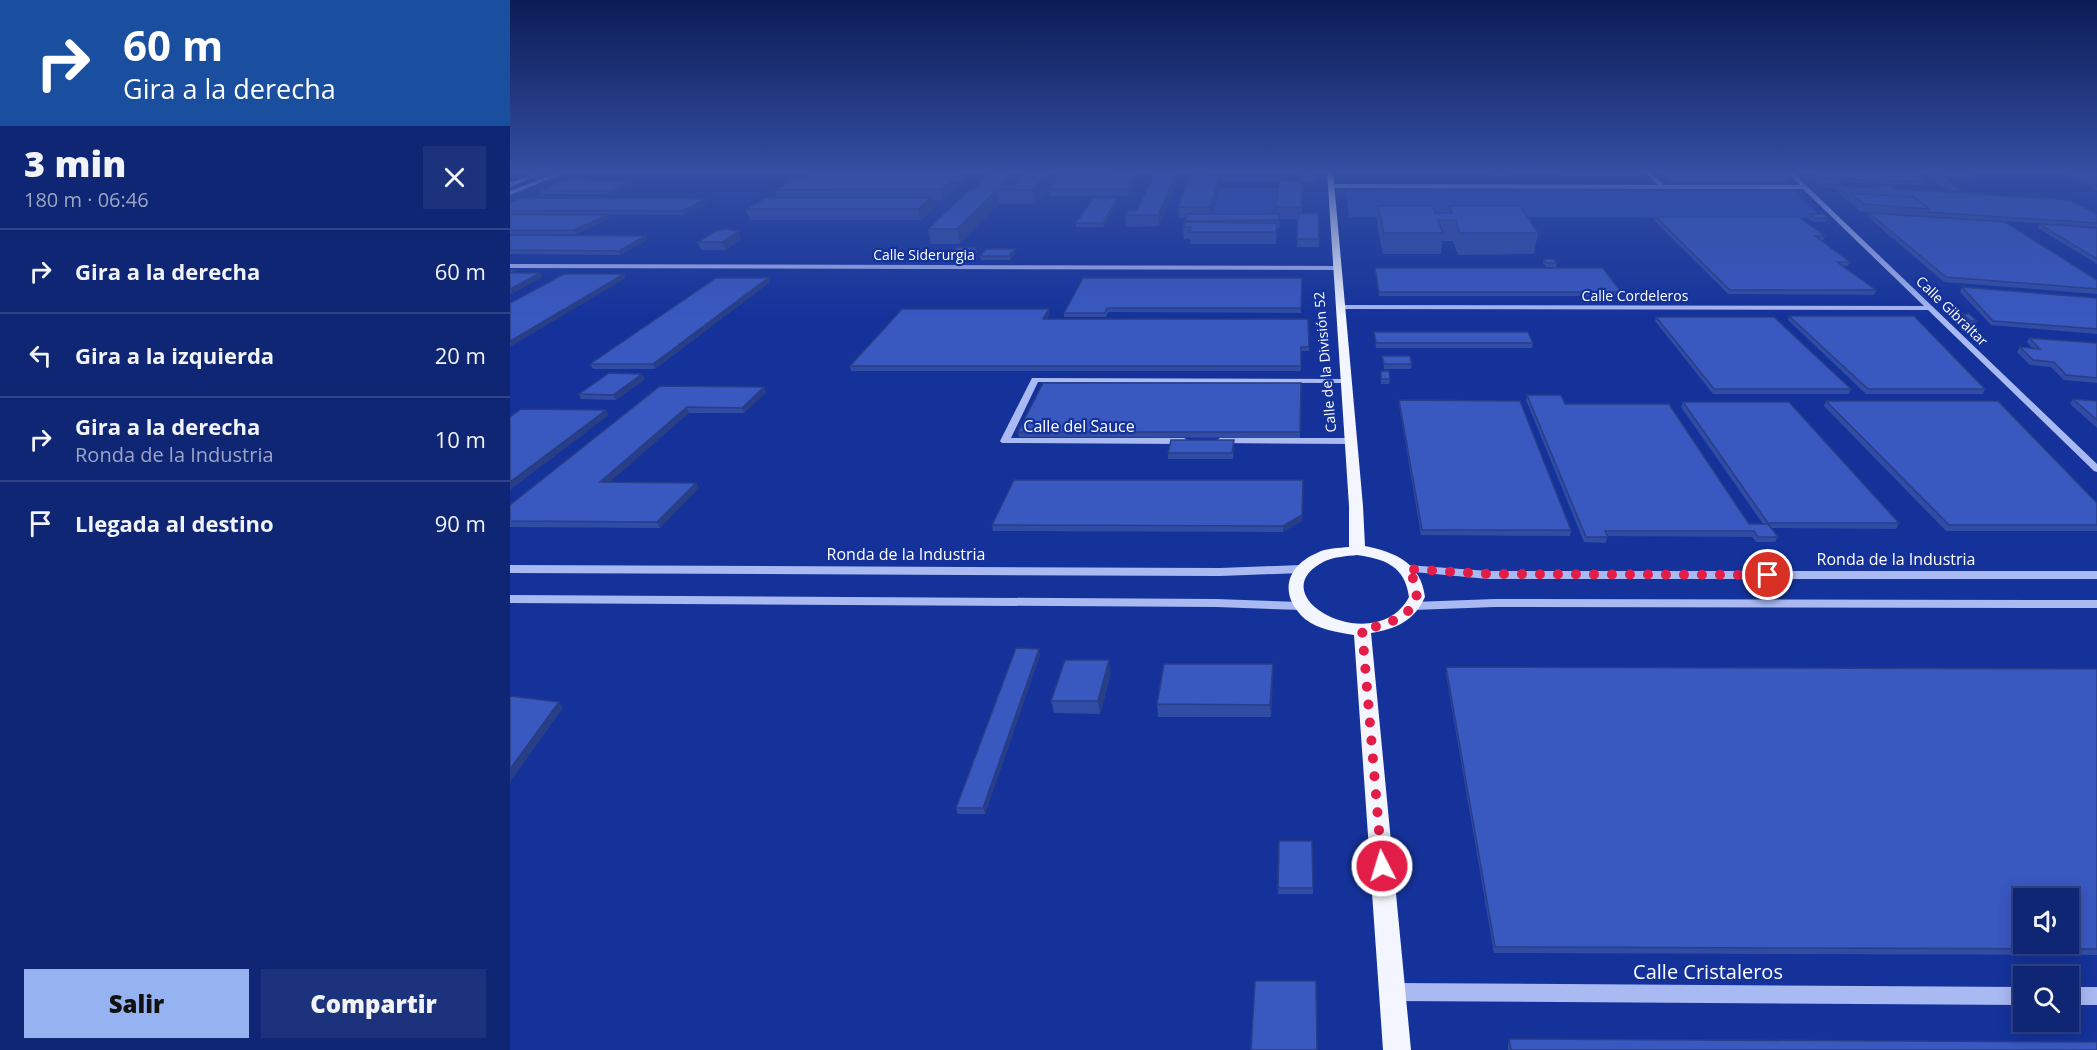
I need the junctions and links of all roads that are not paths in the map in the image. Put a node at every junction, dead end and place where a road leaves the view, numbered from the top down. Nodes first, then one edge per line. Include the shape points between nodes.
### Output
1 (1334, 220) edge
2 (1838, 220) edge
3 (510, 266) edge
4 (1338, 268) junction
5 (1341, 307) junction
6 (1930, 308) junction
7 (1347, 381) junction
8 (1196, 441) edge
9 (1208, 441) edge
10 (1351, 441) junction
11 (2097, 470) edge
12 (1357, 550) junction
13 (510, 569) edge
14 (1301, 569) junction
15 (1407, 569) junction
16 (2097, 575) edge
17 (510, 599) edge
18 (2097, 604) edge
19 (1301, 606) junction
20 (1413, 606) junction
21 (1362, 629) junction
22 (1392, 992) junction
23 (2013, 996) edge
24 (2079, 996) edge
25 (2097, 996) edge
26 (1397, 1050) edge

1 - 4 main road, Calle de la División 52
2 - 6 street, Calle Gibraltar
3 - 4 street, Calle Siderurgia
4 - 5 main road, Calle de la División 52
5 - 6 street, Calle Cordeleros
5 - 7 main road, Calle de la División 52
6 - 11 street, Calle Gibraltar
7 - 8 street, Calle del Sauce via 1035,380 1005,441
7 - 10 main road, Calle de la División 52
9 - 10 street
10 - 12 main road, Calle de la División 52
12 - 14 main road via 1325,554
12 - 15 main road via 1385,556
13 - 14 street, Ronda de la Industria
14 - 19 main road via 1294,587
15 - 16 street, Ronda de la Industria via 1499,575
15 - 20 main road via 1417,587
17 - 19 street
18 - 20 street
19 - 21 main road via 1326,623
20 - 21 main road via 1393,622
21 - 22 main road
22 - 23 street, Calle Cristaleros
22 - 26 main road
24 - 25 street

